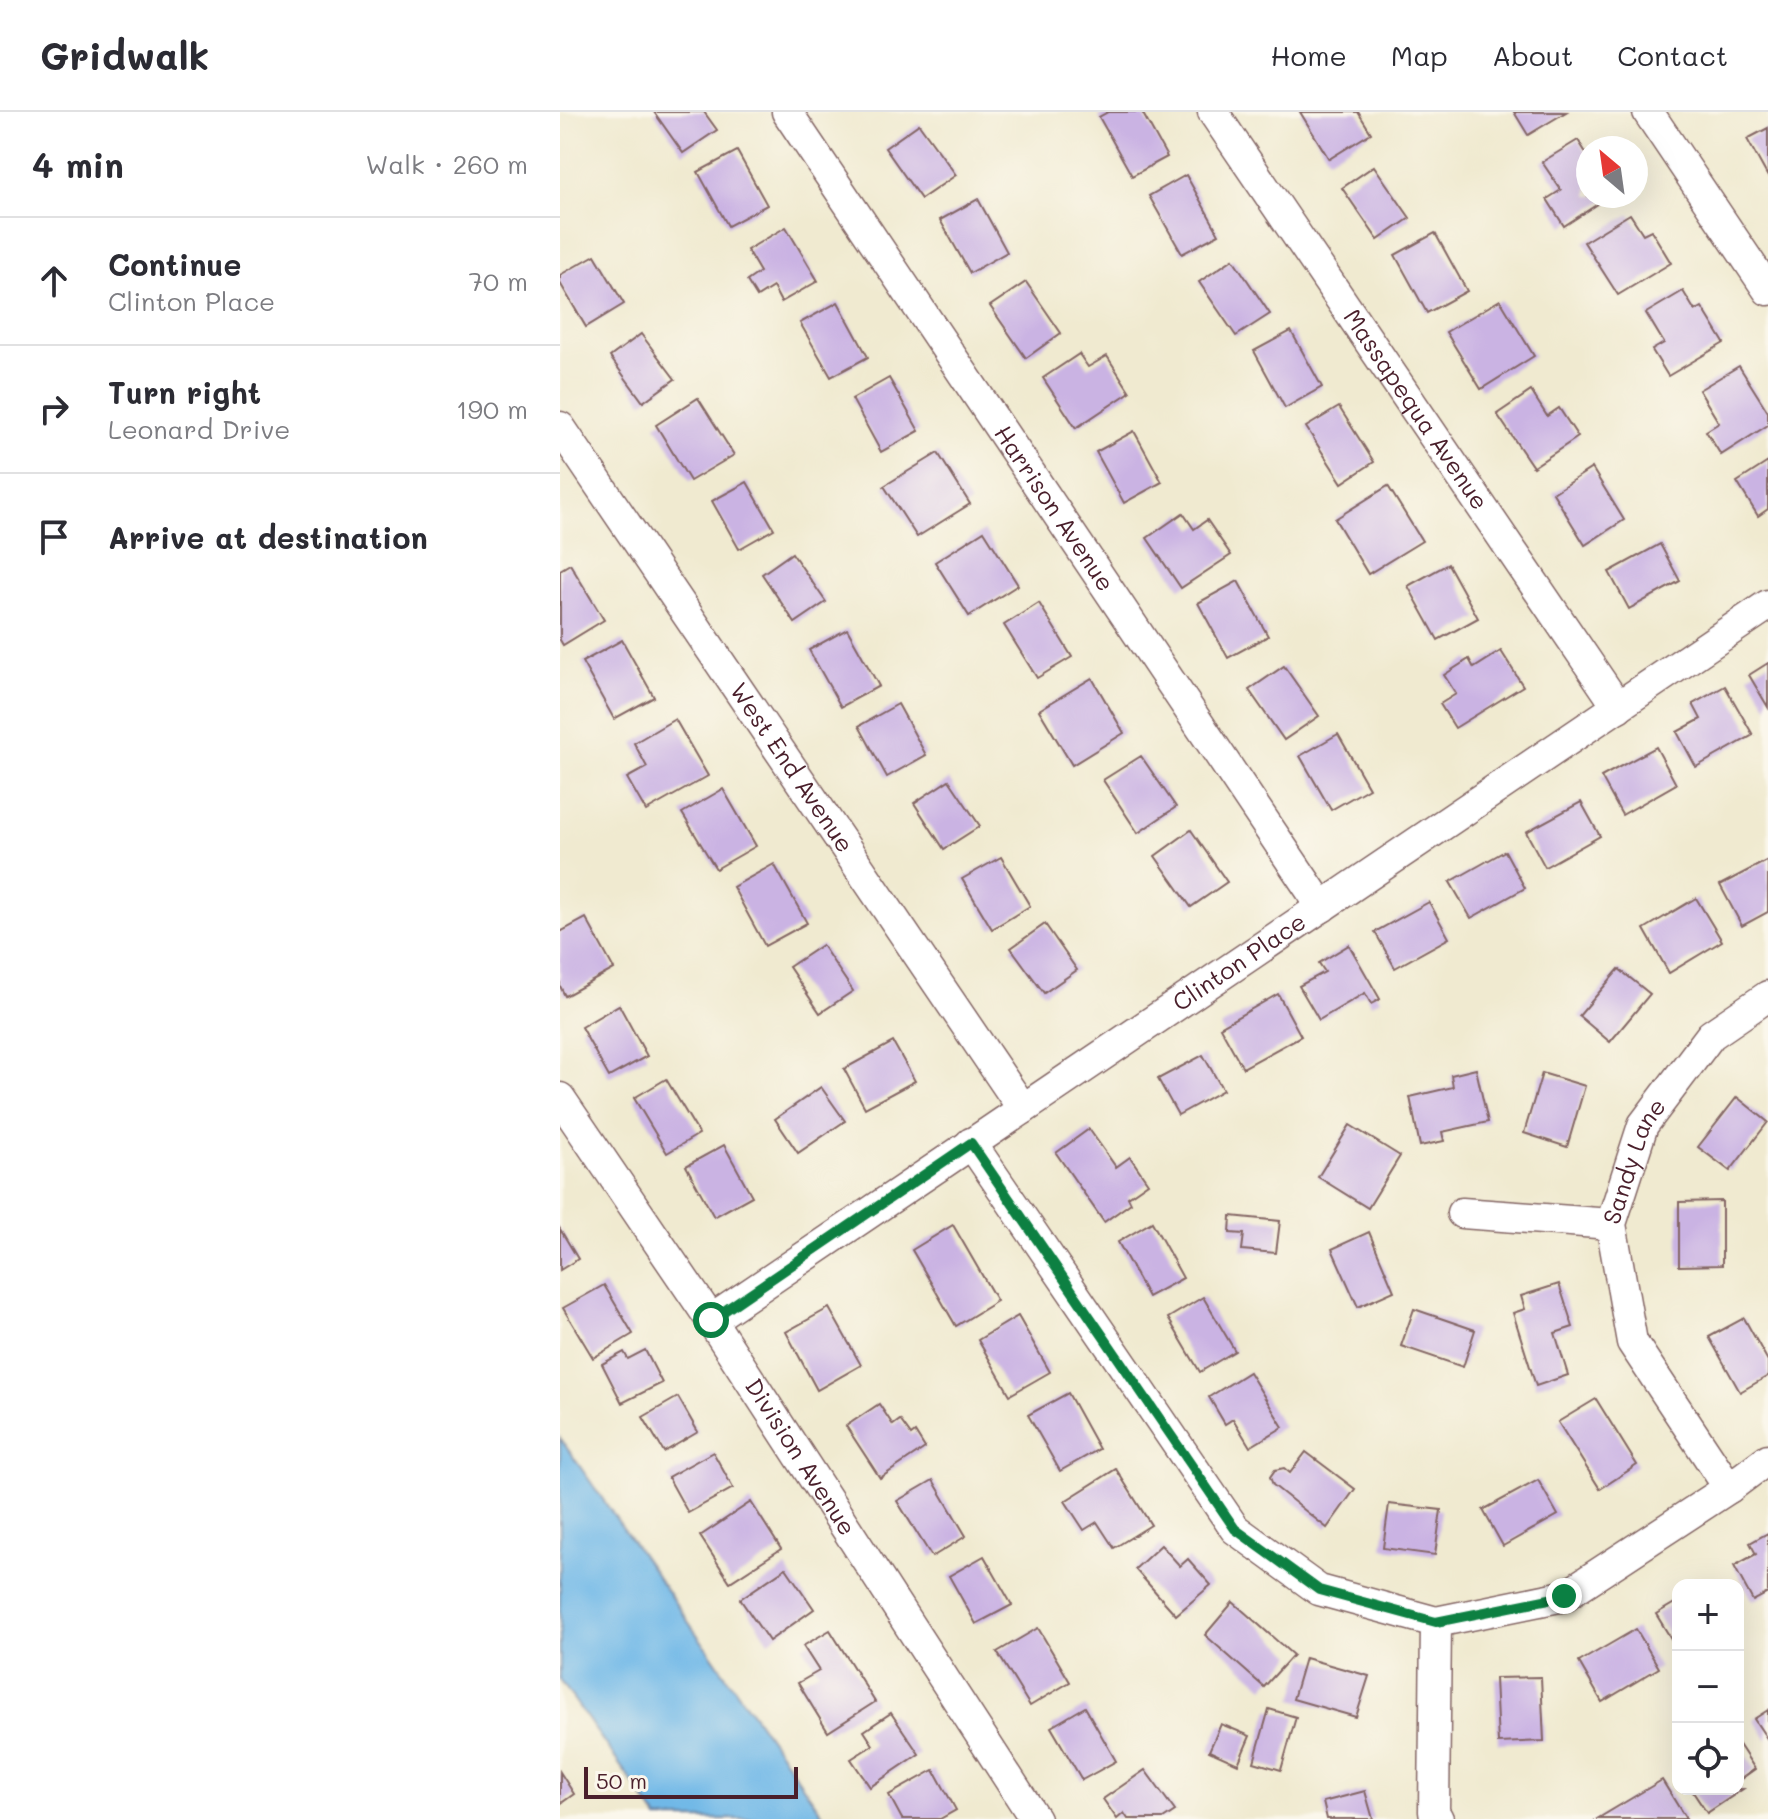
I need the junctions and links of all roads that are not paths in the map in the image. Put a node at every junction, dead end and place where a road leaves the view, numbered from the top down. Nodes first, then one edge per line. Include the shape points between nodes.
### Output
1 (787, 112) edge
2 (1213, 112) edge
3 (1648, 112) edge
4 (1768, 290) edge
5 (560, 427) edge
6 (1768, 605) edge
7 (1618, 707) junction
8 (1322, 907) junction
9 (1768, 996) edge
10 (560, 1098) edge
11 (1023, 1109) junction
12 (971, 1143) junction
13 (1462, 1213) dead end
14 (1611, 1224) junction
15 (711, 1320) junction
16 (1768, 1459) edge
17 (1729, 1488) junction
18 (1436, 1622) junction
19 (1035, 1819) edge
20 (1438, 1819) edge

1 - 8 street, Harrison Avenue
2 - 7 street, Massapequa Avenue
3 - 4 street
5 - 11 street, West End Avenue
6 - 7 street, Clinton Place
7 - 8 street, Clinton Place
8 - 11 street, Clinton Place
9 - 14 street, Sandy Lane via 1711,1035 1643,1125
10 - 15 street, Division Avenue
11 - 12 street, Clinton Place
12 - 15 street, Clinton Place
12 - 18 street via 1235,1529 1319,1590
13 - 14 street
14 - 17 street, Sandy Lane via 1632,1342
15 - 19 street, Division Avenue
16 - 17 street
17 - 18 street via 1564,1596
18 - 20 street

